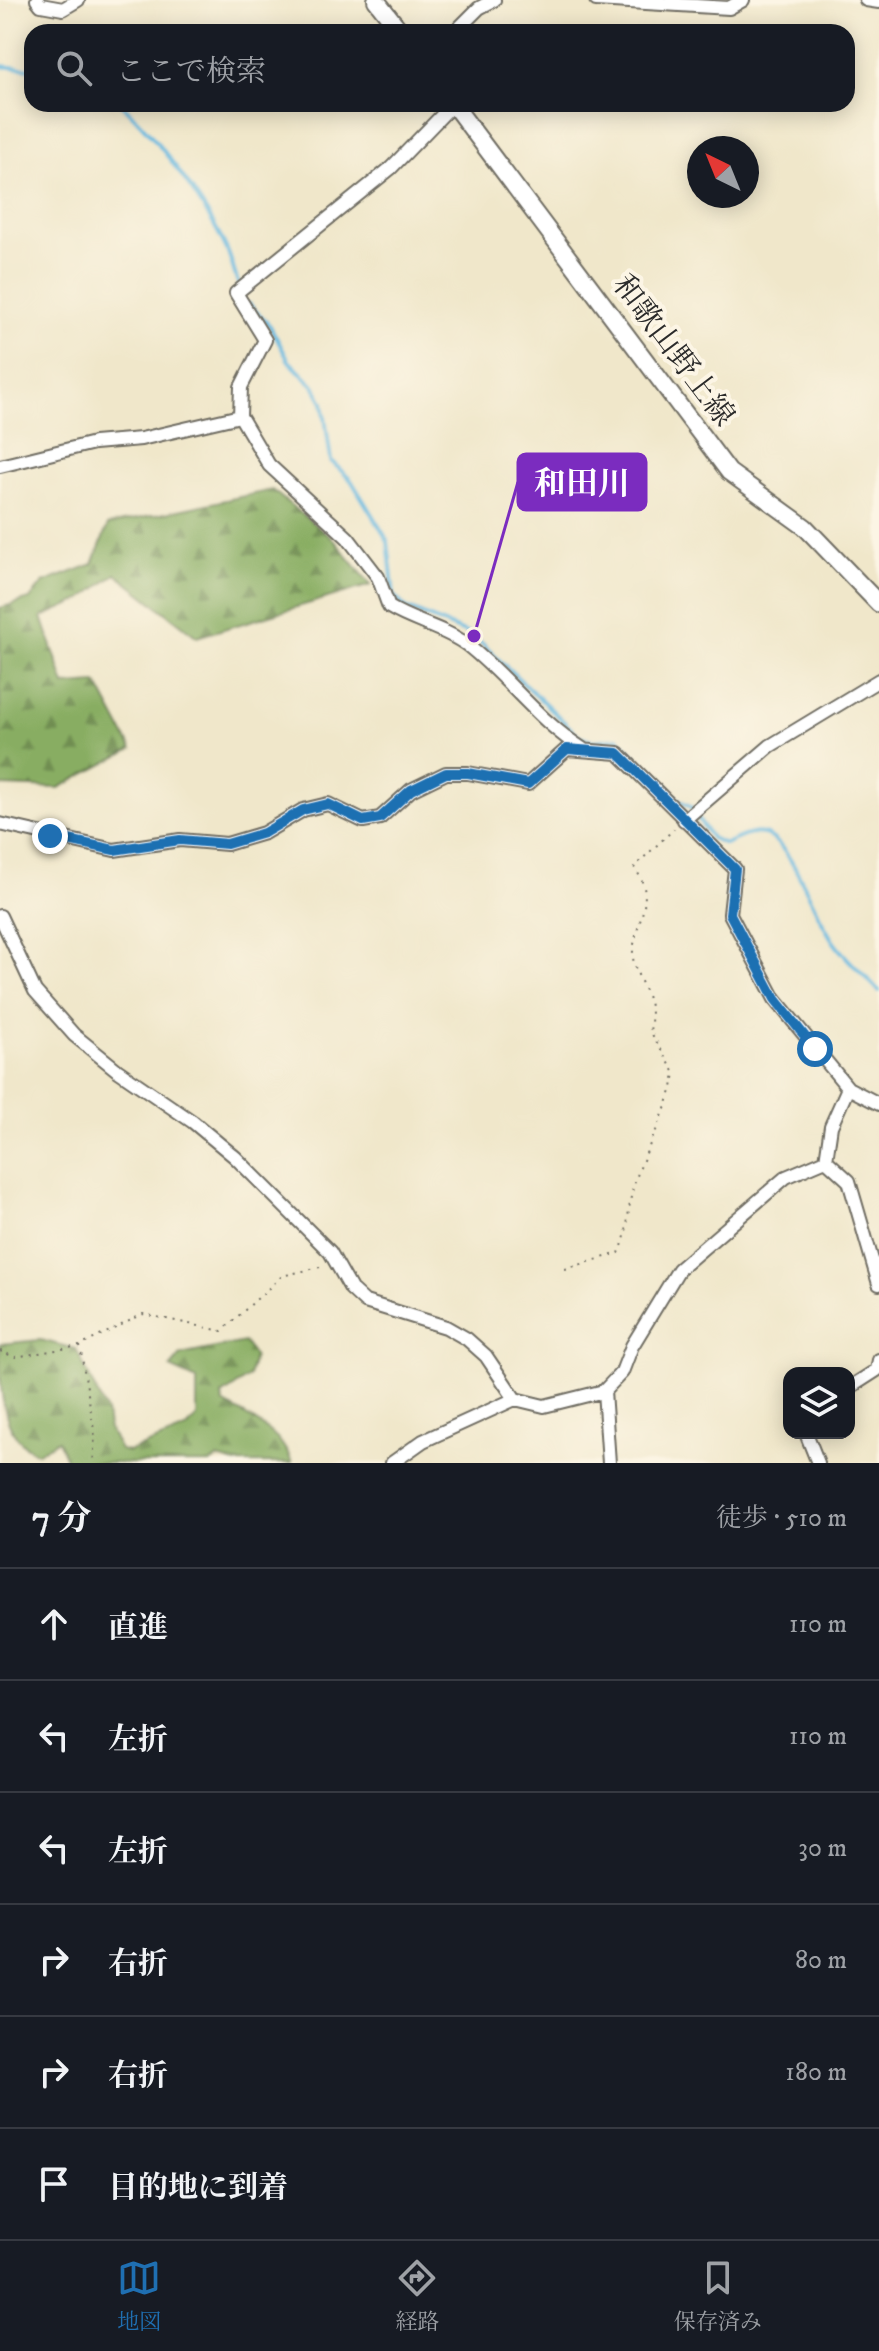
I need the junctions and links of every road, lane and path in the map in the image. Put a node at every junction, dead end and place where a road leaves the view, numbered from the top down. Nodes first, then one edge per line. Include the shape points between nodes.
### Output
1 (37, 0) edge
2 (78, 0) edge
3 (376, 0) edge
4 (494, 0) edge
5 (596, 0) edge
6 (743, 0) edge
7 (866, 0) edge
8 (879, 2) edge
9 (395, 24) edge
10 (463, 24) edge
11 (445, 112) edge
12 (459, 112) edge
13 (240, 416) junction
14 (0, 466) edge
15 (879, 604) edge
16 (879, 680) edge
17 (583, 749) junction
18 (684, 820) junction
19 (0, 824) edge
20 (0, 916) edge
21 (848, 1088) junction
22 (879, 1104) edge
23 (826, 1160) junction
24 (337, 1264) junction
25 (565, 1269) dead end
26 (879, 1284) edge
27 (80, 1346) junction
28 (0, 1351) edge
29 (879, 1360) edge
30 (855, 1384) edge
31 (604, 1391) junction
32 (515, 1399) junction
33 (808, 1439) edge
34 (93, 1463) edge
35 (392, 1463) edge
36 (609, 1463) edge
37 (818, 1463) edge

1 - 2 street via 63,9
3 - 9 main road
4 - 10 street
5 - 6 street via 729,8
7 - 8 street
11 - 13 street via 391,168 236,293 265,340 241,387
12 - 15 main road, 和歌山野上線 via 729,472 805,527
13 - 14 street
13 - 17 street via 269,465 348,538 378,577 389,607 464,642 561,735
16 - 18 street via 770,746
17 - 18 street via 618,753
17 - 19 street via 567,749 528,784 446,773 411,790 380,818 363,821 328,804 227,844 180,840 114,850
18 - 21 street via 735,869 730,914 775,999
18 - 25 path via 634,867 645,881 646,896 633,955 653,1011 650,1031 675,1073 670,1103 632,1192 619,1253
20 - 24 street via 35,991 74,1035 235,1157
21 - 22 street
21 - 23 street via 831,1126
23 - 26 street via 849,1181
23 - 31 street via 786,1177 679,1269 622,1372
24 - 27 path via 282,1276 222,1331 143,1314
24 - 32 street via 365,1302 446,1327 467,1339 486,1356
27 - 28 path via 15,1357
27 - 34 path via 95,1436
29 - 30 street via 877,1370
31 - 32 street via 544,1406
31 - 36 street
32 - 35 street via 423,1441
33 - 37 street

